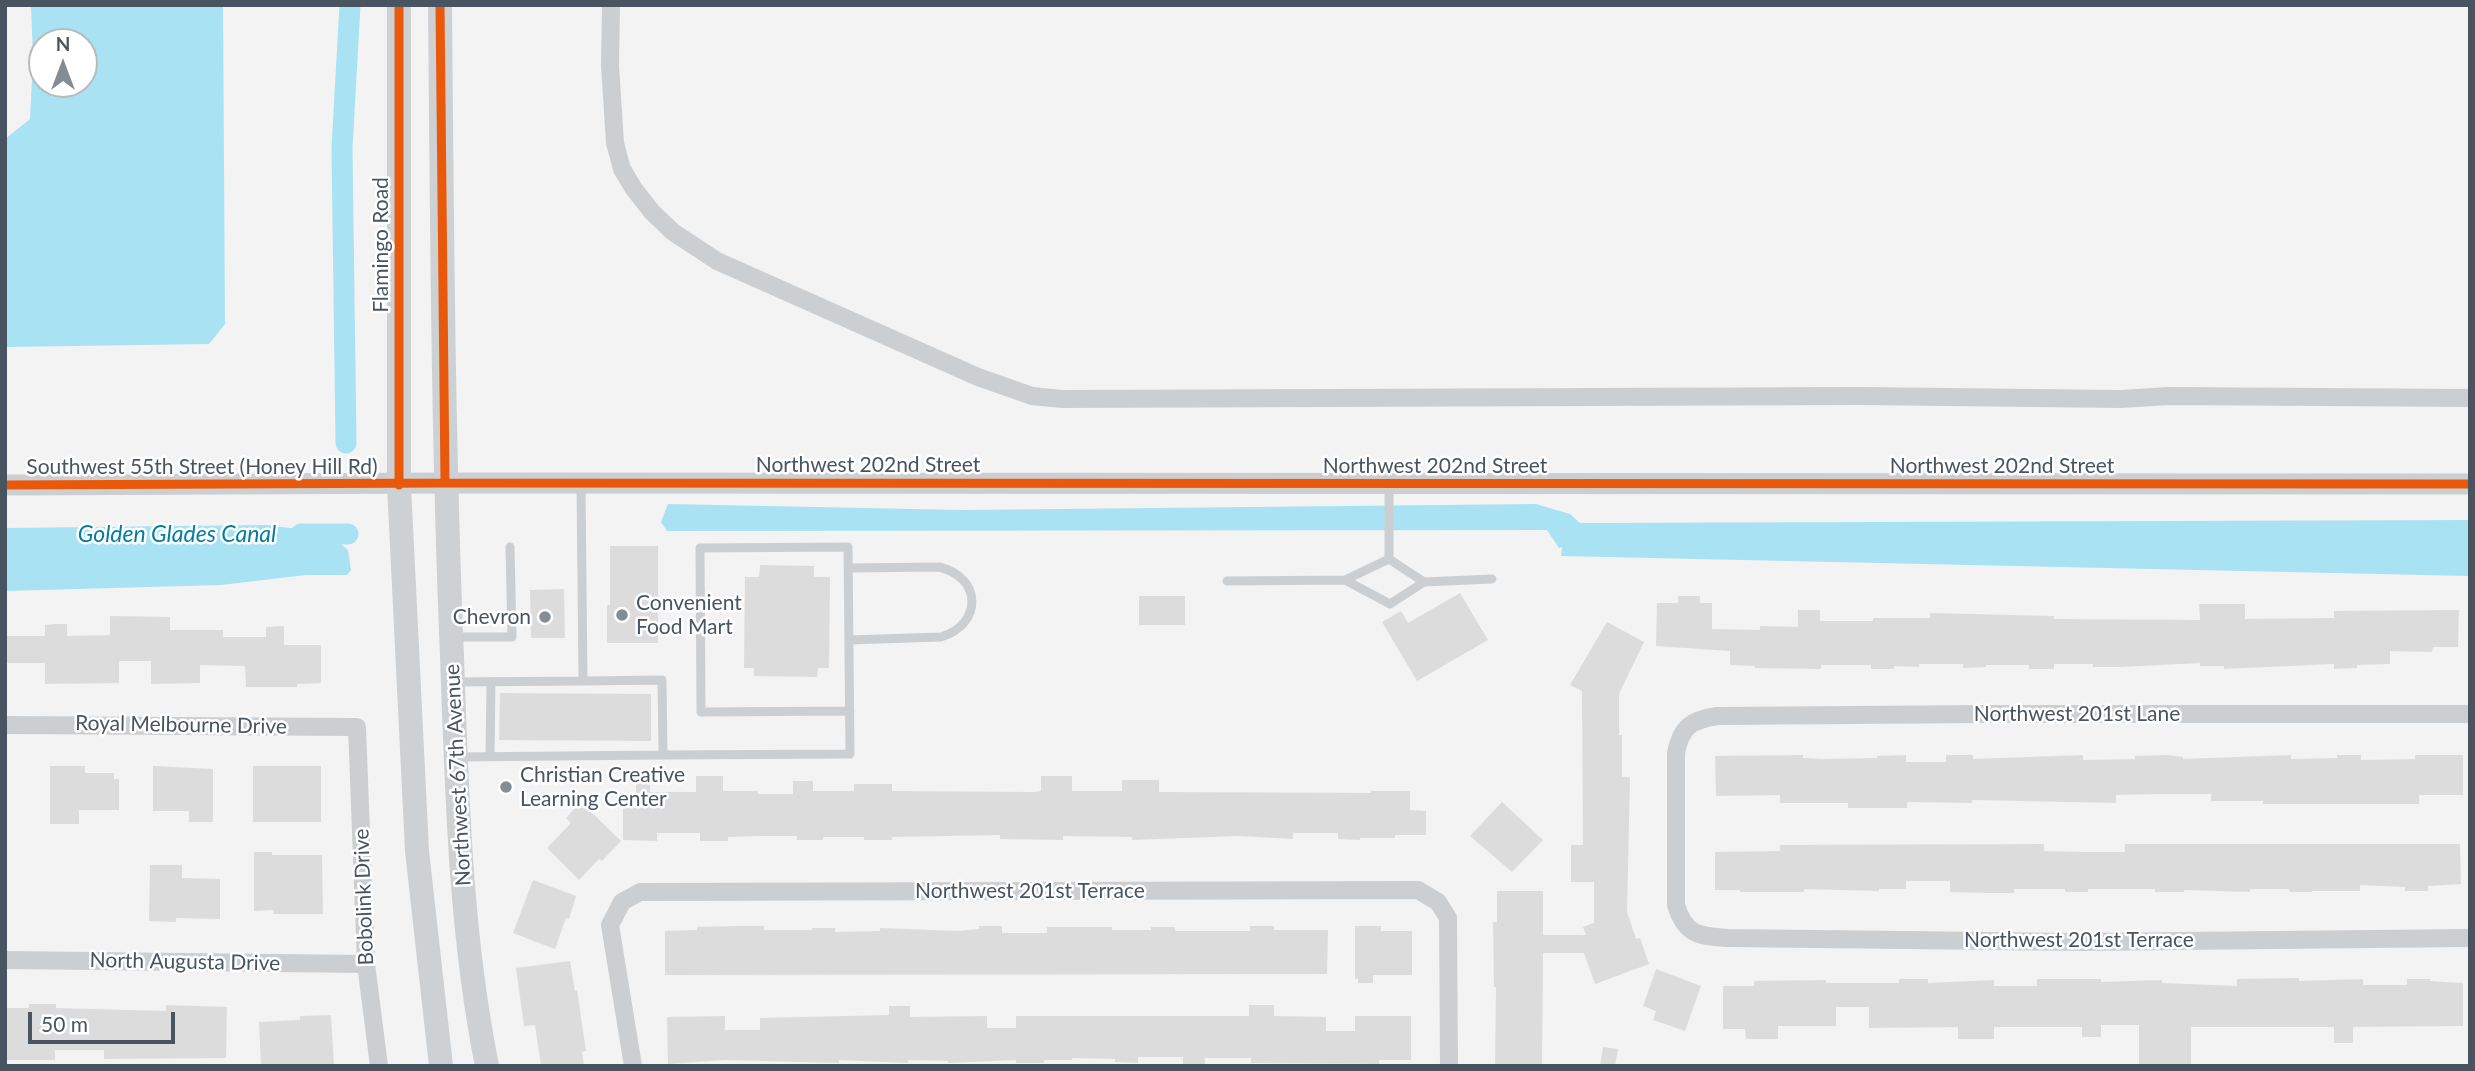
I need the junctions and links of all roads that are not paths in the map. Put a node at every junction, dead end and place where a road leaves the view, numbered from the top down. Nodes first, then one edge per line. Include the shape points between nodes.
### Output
1 (399, 5) edge
2 (440, 5) edge
3 (611, 5) edge
4 (2470, 398) edge
5 (445, 483) junction
6 (581, 483) junction
7 (2470, 484) edge
8 (5, 485) edge
9 (399, 485) junction
10 (1389, 493) junction
11 (510, 547) dead end
12 (1389, 559) junction
13 (848, 568) junction
14 (1492, 579) dead end
15 (1345, 580) junction
16 (1227, 581) dead end
17 (1424, 582) junction
18 (451, 637) junction
19 (849, 640) junction
20 (583, 681) junction
21 (453, 682) junction
22 (491, 682) junction
23 (850, 710) junction
24 (2470, 714) edge
25 (5, 725) edge
26 (357, 727) joint
27 (663, 755) junction
28 (490, 756) junction
29 (456, 757) junction
30 (1689, 930) joint
31 (2470, 937) edge
32 (5, 960) edge
33 (366, 964) junction
34 (379, 1066) edge
35 (441, 1066) edge
36 (487, 1066) edge
37 (633, 1066) edge
38 (1449, 1066) edge

1 - 9 main road, Flamingo Road
2 - 5 main road
3 - 4 street via 615,144 634,189 666,226 717,261 978,377 1032,396
5 - 6 street, Northwest 202nd Street
5 - 9 street, Northwest 202nd Street
5 - 18 main road, Northwest 67th Avenue
6 - 10 street, Northwest 202nd Street
6 - 20 lane
7 - 10 street, Northwest 202nd Street
8 - 9 street, Southwest 55th Street (Honey Hill Rd)
9 - 35 main road, Northwest 67th Avenue via 417,851
10 - 12 lane
11 - 18 lane via 512,637
12 - 15 lane
12 - 17 lane
13 - 19 lane
13 - 19 lane via 950,569 967,584 972,607 961,627 941,637
13 - 23 lane via 848,547 699,548 701,712
14 - 17 lane
15 - 16 lane
15 - 17 lane via 1390,604
18 - 21 main road, Northwest 67th Avenue
19 - 23 lane
20 - 22 lane
20 - 27 lane via 662,680
21 - 22 lane
21 - 29 main road, Northwest 67th Avenue
22 - 28 lane
23 - 27 lane via 850,754
24 - 30 street, Northwest 201st Lane via 1987,713 1699,719 1679,738 1676,753 1676,905
25 - 26 street, Royal Melbourne Drive
26 - 33 street, Bobolink Drive
27 - 28 lane
28 - 29 lane
29 - 36 main road, Northwest 67th Avenue via 460,860 475,1005
30 - 31 street, Northwest 201st Terrace via 1727,938 2027,941
32 - 33 street, North Augusta Drive
33 - 34 street, Bobolink Drive
37 - 38 street, Northwest 201st Terrace via 610,925 622,902 640,891 1418,890 1438,902 1448,918

